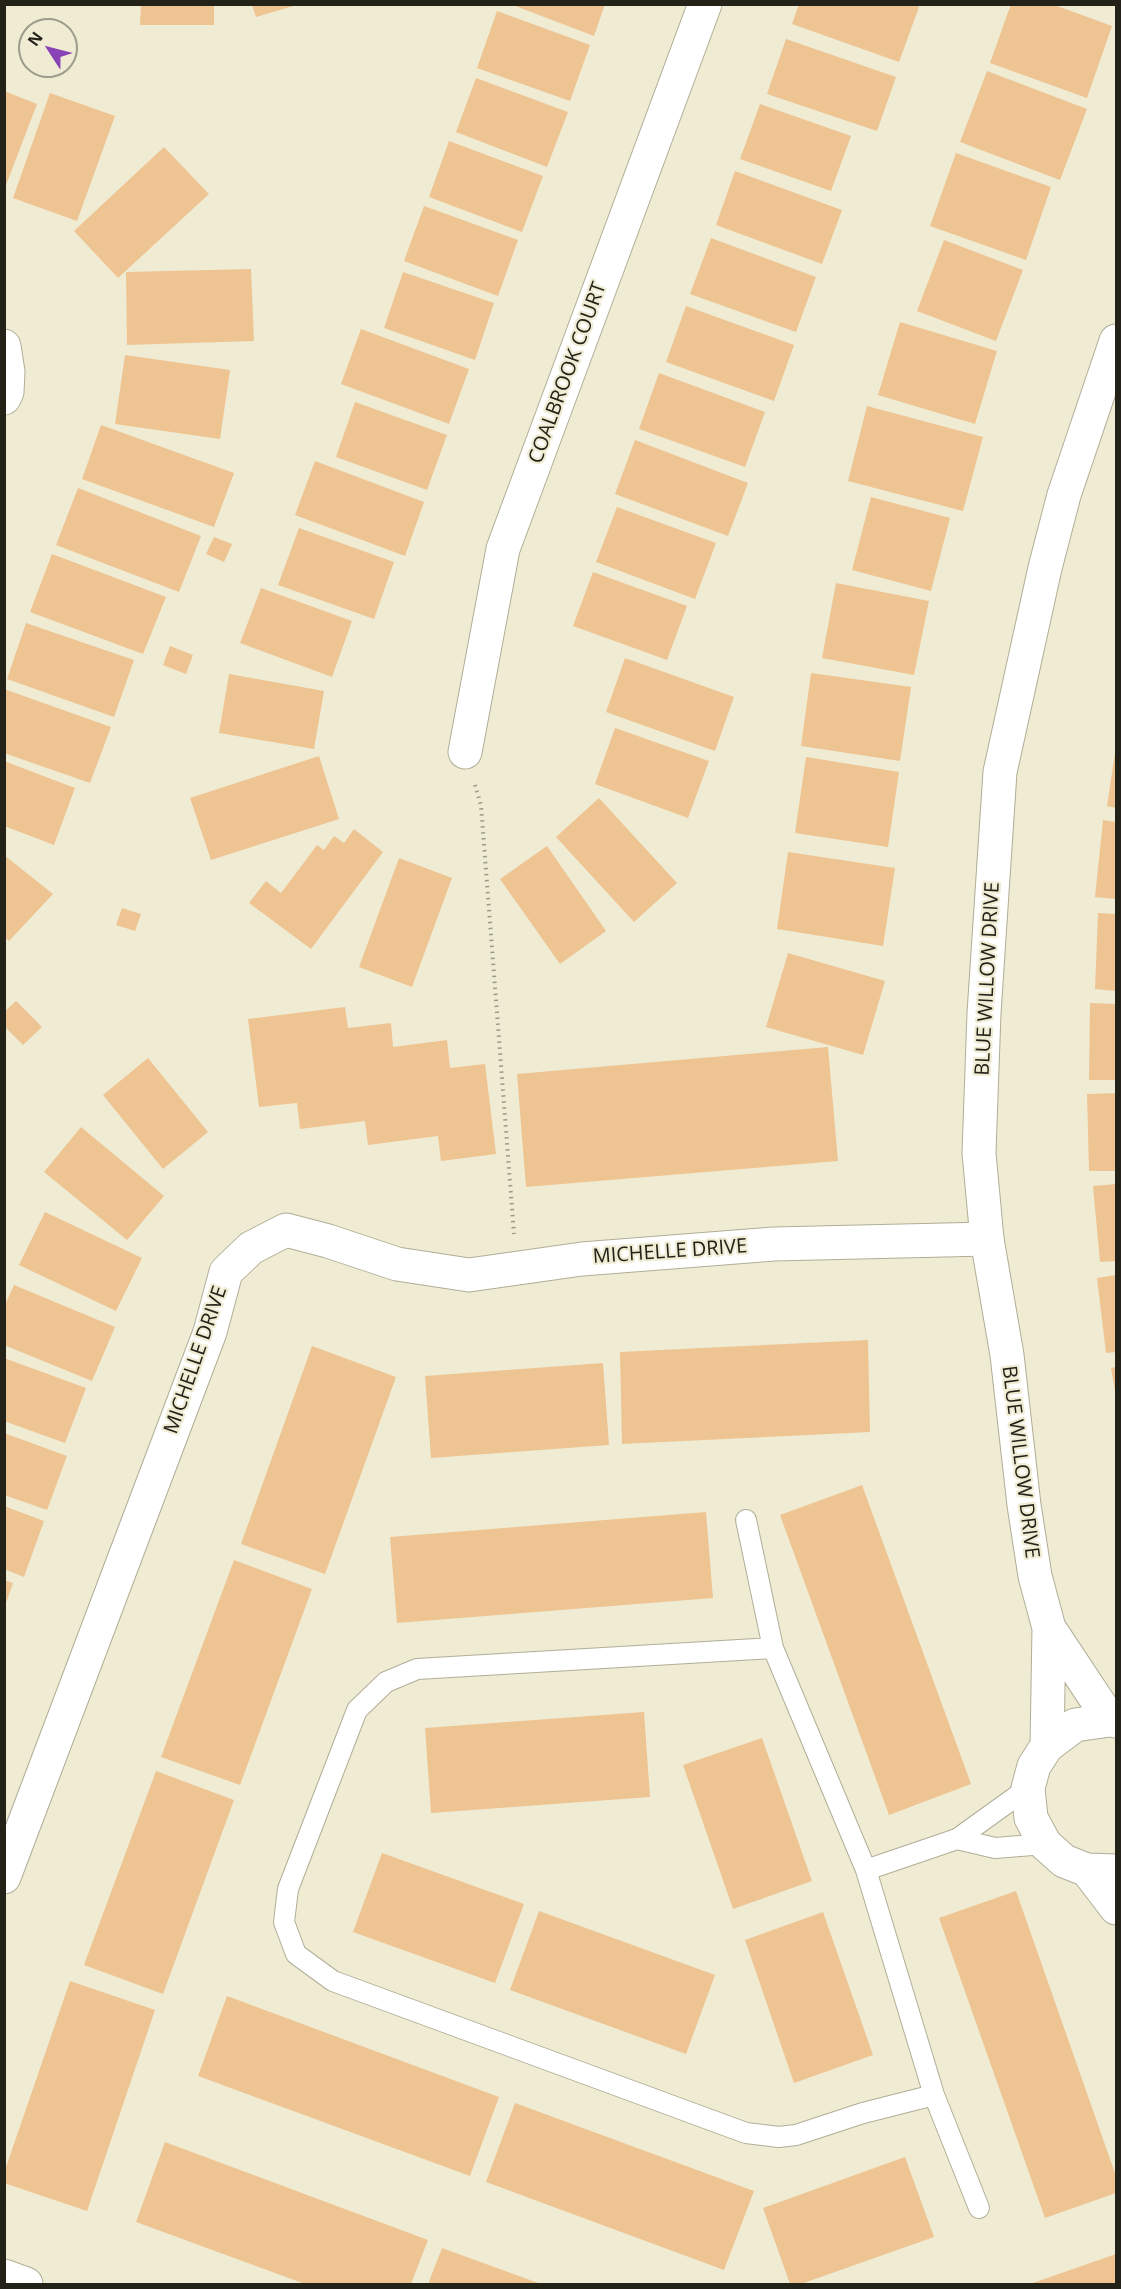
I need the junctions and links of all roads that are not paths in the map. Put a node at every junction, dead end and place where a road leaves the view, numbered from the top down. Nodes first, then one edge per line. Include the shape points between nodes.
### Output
1 (705, 4) edge
2 (1116, 341) edge
3 (4, 346) edge
4 (4, 398) edge
5 (1107, 405) edge
6 (465, 752) road end
7 (987, 1239) junction
8 (746, 1520) dead end
9 (1049, 1628) junction
10 (773, 1648) junction
11 (1113, 1721) edge
12 (1047, 1746) junction
13 (1028, 1788) junction
14 (957, 1839) junction
15 (1045, 1844) junction
16 (866, 1870) junction
17 (1102, 1870) edge
18 (4, 1877) edge
19 (1116, 1908) edge
20 (934, 2095) junction
21 (979, 2208) dead end
22 (4, 2276) edge
23 (26, 2284) edge

1 - 6 street, COALBROOK COURT via 503,549
2 - 5 street, BLUE WILLOW DRIVE
3 - 4 street via 8,372
5 - 7 street, BLUE WILLOW DRIVE via 1064,495 1000,772 980,1142
7 - 9 street, BLUE WILLOW DRIVE via 1007,1355 1035,1576
7 - 18 street, MICHELLE DRIVE via 774,1244 582,1259 469,1275 398,1264 286,1230 251,1248 226,1272 210,1332
8 - 10 lane
9 - 11 street, BLUE WILLOW DRIVE
9 - 12 street, BLUE WILLOW DRIVE
10 - 16 lane
10 - 20 lane via 417,1669 386,1682 357,1710 288,1889 284,1922 296,1953 333,1981 746,2133 796,2135
11 - 12 street via 1076,1725
12 - 13 street via 1034,1766
13 - 14 lane
13 - 15 street via 1031,1818
14 - 15 lane via 995,1848
14 - 16 lane
15 - 17 street via 1064,1861
16 - 20 lane
17 - 19 street
20 - 21 lane
22 - 23 street

